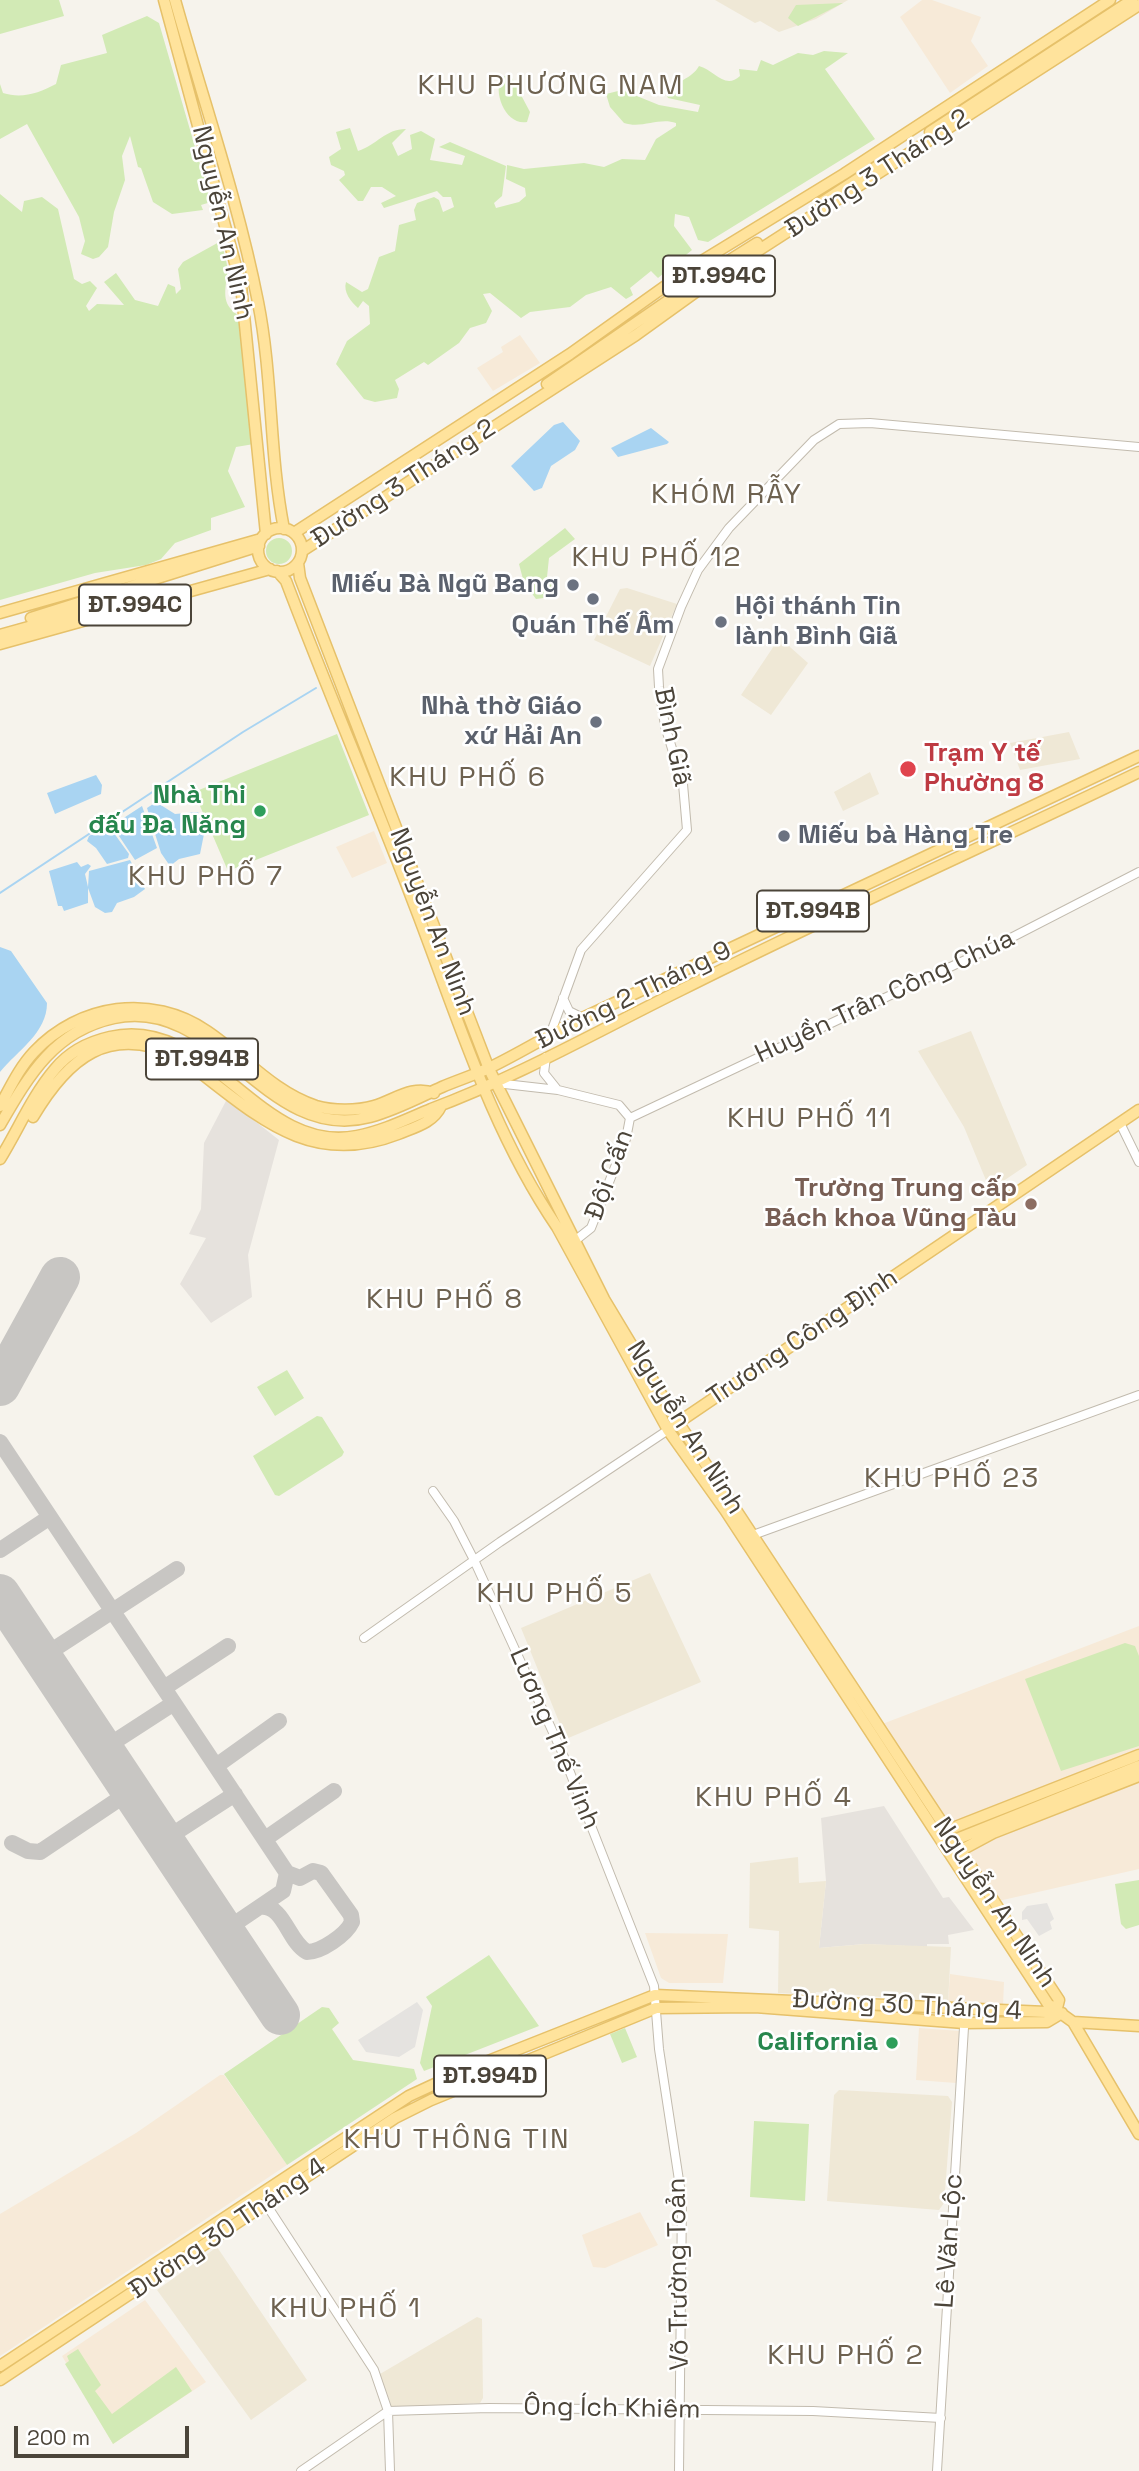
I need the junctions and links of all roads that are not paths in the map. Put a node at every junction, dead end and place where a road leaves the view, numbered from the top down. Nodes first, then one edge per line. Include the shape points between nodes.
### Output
1 (164, 0) edge
2 (175, 0) edge
3 (1098, 0) edge
4 (1110, 0) edge
5 (1132, 0) edge
6 (1139, 5) edge
7 (238, 221) junction
8 (227, 225) junction
9 (262, 325) junction
10 (247, 328) junction
11 (249, 345) junction
12 (266, 346) junction
13 (1139, 447) edge
14 (294, 537) junction
15 (262, 540) junction
16 (298, 562) junction
17 (270, 568) junction
18 (0, 613) edge
19 (0, 628) edge
20 (0, 635) edge
21 (0, 644) edge
22 (1139, 756) edge
23 (365, 763) junction
24 (1139, 772) edge
25 (1139, 872) edge
26 (751, 940) junction
27 (766, 947) junction
28 (563, 998) junction
29 (583, 1018) junction
30 (550, 1035) junction
31 (546, 1057) junction
32 (489, 1069) junction
33 (478, 1073) junction
34 (495, 1083) junction
35 (484, 1089) junction
36 (558, 1090) junction
37 (433, 1093) junction
38 (0, 1106) edge
39 (441, 1106) junction
40 (1139, 1110) edge
41 (630, 1118) junction
42 (1120, 1123) junction
43 (0, 1125) edge
44 (2, 1157) edge
45 (1139, 1162) edge
46 (0, 1170) edge
47 (571, 1244) junction
48 (1139, 1395) edge
49 (678, 1422) junction
50 (668, 1430) junction
51 (433, 1491) dead end
52 (753, 1535) junction
53 (474, 1560) junction
54 (363, 1638) dead end
55 (1139, 1755) edge
56 (1139, 1766) edge
57 (1139, 1776) edge
58 (988, 1824) junction
59 (944, 1837) junction
60 (955, 1854) junction
61 (655, 1995) junction
62 (656, 2008) junction
63 (965, 2011) junction
64 (900, 2013) junction
65 (1057, 2013) junction
66 (1073, 2022) junction
67 (964, 2023) junction
68 (1139, 2026) edge
69 (429, 2086) junction
70 (435, 2098) junction
71 (1139, 2134) edge
72 (262, 2191) junction
73 (266, 2204) junction
74 (0, 2366) edge
75 (0, 2380) edge
76 (680, 2410) junction
77 (388, 2411) junction
78 (941, 2418) junction
79 (301, 2471) edge
80 (390, 2471) edge
81 (679, 2471) edge
82 (937, 2471) edge

1 - 8 main road, Nguyễn An Ninh
2 - 7 main road, Nguyễn An Ninh
3 - 14 main road, Đường 3 Tháng 2 / ĐT.994C via 852,163 692,260 550,362 460,416
4 - 14 main road, Đường 3 Tháng 2 / ĐT.994C via 692,267 570,354
5 - 14 main road, Đường 3 Tháng 2 / ĐT.994C via 695,282 550,383
6 - 14 main road, Đường 3 Tháng 2 / ĐT.994C via 718,276 636,335
7 - 8 main road
7 - 9 main road, Nguyễn An Ninh
8 - 10 main road, Nguyễn An Ninh
9 - 10 main road
9 - 12 main road, Nguyễn An Ninh
10 - 11 main road, Nguyễn An Ninh
11 - 12 main road
11 - 15 main road, Nguyễn An Ninh
12 - 14 main road, Nguyễn An Ninh
13 - 28 street, Bình Giã via 870,423 839,424 814,440 729,528 698,570 682,605 658,669 665,726 683,784 687,830 581,950
14 - 15 main road, ĐT.994C
14 - 16 main road
15 - 17 main road, Nguyễn An Ninh
15 - 18 main road, ĐT.994C
15 - 19 main road, ĐT.994C
16 - 17 main road, ĐT.994C via 292,568
16 - 23 main road, Nguyễn An Ninh
17 - 20 main road, ĐT.994C
17 - 21 main road, ĐT.994C
17 - 23 main road, Nguyễn An Ninh via 286,581
22 - 26 main road, Đường 2 Tháng 9 / ĐT.994B
23 - 32 main road, Nguyễn An Ninh
23 - 33 main road, Nguyễn An Ninh
24 - 27 main road, Đường 2 Tháng 9 / ĐT.994B
25 - 41 street, Huyền Trân Công Chúa via 999,944
26 - 27 main road
26 - 29 main road, Đường 2 Tháng 9 / ĐT.994B
27 - 31 main road, Đường 2 Tháng 9 / ĐT.994B
28 - 29 street via 569,1011
28 - 30 street, Bình Giã
29 - 30 main road, Đường 2 Tháng 9 / ĐT.994B
30 - 32 main road, Đường 2 Tháng 9 / ĐT.994B
31 - 34 main road, Đường 2 Tháng 9 / ĐT.994B
31 - 36 street via 544,1073
32 - 33 main road, Đường 2 Tháng 9 / ĐT.994B
32 - 34 main road, Nguyễn An Ninh
33 - 35 main road, Nguyễn An Ninh
33 - 37 main road, Đường 2 Tháng 9 / ĐT.994B
34 - 35 main road, Đường 2 Tháng 9 / ĐT.994B
34 - 36 street, Đội Cấn
34 - 47 main road, Nguyễn An Ninh
35 - 39 main road, Đường 2 Tháng 9 / ĐT.994B
35 - 47 main road, Nguyễn An Ninh via 537,1198
36 - 41 street, Đội Cấn via 620,1105
37 - 38 main road, Đường 2 Tháng 9 / ĐT.994B via 420,1088 368,1107 320,1107 286,1091 185,1018 127,1007 79,1019 46,1040 26,1062
37 - 39 main road
37 - 43 main road, Đường 2 Tháng 9 / ĐT.994B via 368,1118 322,1119 294,1109 175,1023 123,1016 91,1023 54,1046 36,1066
39 - 44 main road, Đường 2 Tháng 9 / ĐT.994B via 353,1137 308,1132 273,1114 195,1054 162,1039 128,1034 102,1039 70,1054 44,1083
40 - 42 main road, Trương Công Định
41 - 47 street, Đội Cấn via 591,1228
42 - 45 street
42 - 49 main road, Trương Công Định
44 - 46 main road, Đường 2 Tháng 9 / ĐT.994B
47 - 49 main road, Nguyễn An Ninh
47 - 50 main road, Nguyễn An Ninh
48 - 52 street
49 - 50 main road, Trương Công Định
49 - 52 main road, Nguyễn An Ninh
50 - 53 street, Trương Công Định
50 - 59 main road, Nguyễn An Ninh
51 - 53 street, Lương Thế Vinh
52 - 59 main road, Nguyễn An Ninh
53 - 54 street, Trương Công Định
53 - 61 street, Lương Thế Vinh via 562,1752
55 - 58 main road
56 - 58 main road
57 - 58 main road
58 - 59 main road
58 - 60 main road
59 - 60 main road, Nguyễn An Ninh
60 - 65 main road, Nguyễn An Ninh
61 - 62 street, Võ Trường Toản
61 - 64 main road, Đường 30 Tháng 4 / ĐT.994D
61 - 69 main road, Đường 30 Tháng 4 / ĐT.994D
62 - 64 main road, Đường 30 Tháng 4 / ĐT.994D
62 - 70 main road, Đường 30 Tháng 4 / ĐT.994D
62 - 76 street, Võ Trường Toản via 682,2200
63 - 64 main road, Đường 30 Tháng 4 / ĐT.994D
63 - 65 main road, Đường 30 Tháng 4 / ĐT.994D
63 - 67 street, Lê Văn Lộc
64 - 67 main road, Đường 30 Tháng 4 / ĐT.994D
65 - 66 main road
65 - 67 main road, Đường 30 Tháng 4 / ĐT.994D via 1047,2022
66 - 68 main road
66 - 71 main road
67 - 78 street, Lê Văn Lộc
69 - 70 main road
69 - 72 main road, Đường 30 Tháng 4 / ĐT.994D
70 - 73 main road, Đường 30 Tháng 4 / ĐT.994D via 377,2130
72 - 73 main road
72 - 74 main road, Đường 30 Tháng 4 / ĐT.994D
73 - 75 main road, Đường 30 Tháng 4 / ĐT.994D
73 - 77 street via 374,2370
76 - 77 street, Ông Ích Khiêm
76 - 78 street, Ông Ích Khiêm via 894,2413
76 - 81 street, Võ Trường Toản
77 - 79 street
77 - 80 street
78 - 82 street, Lê Văn Lộc

